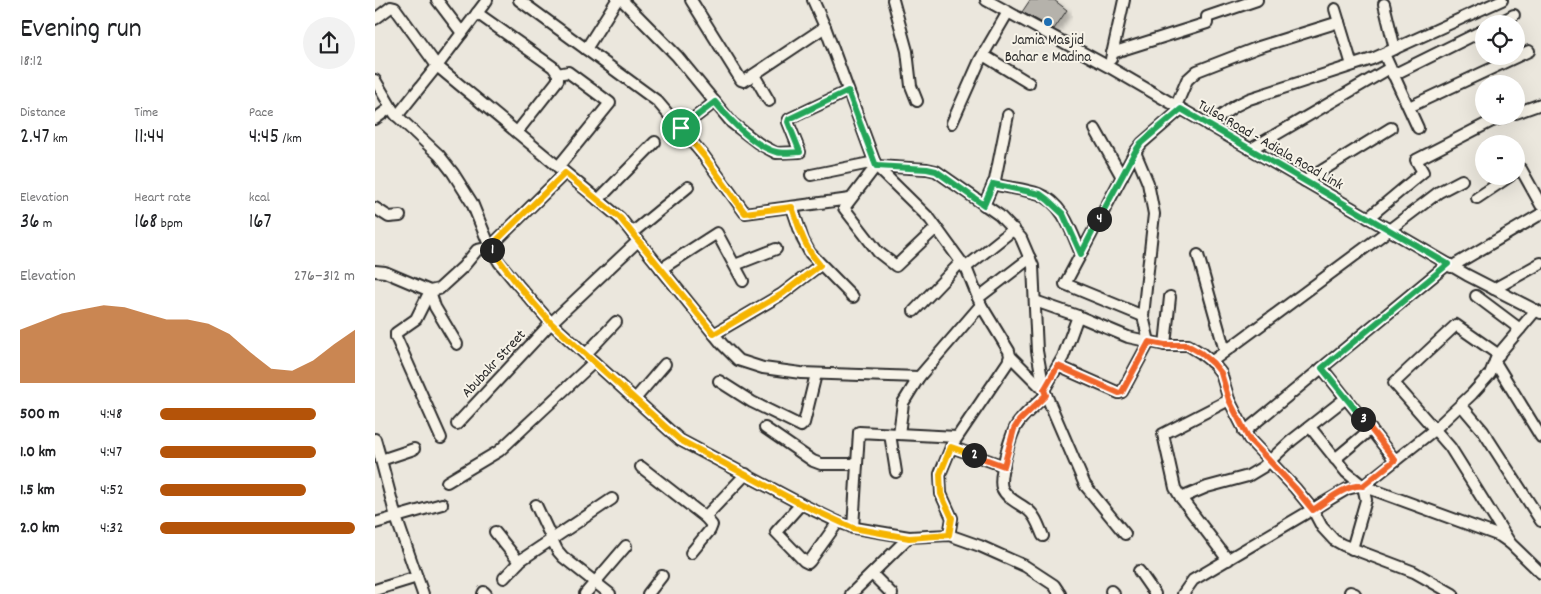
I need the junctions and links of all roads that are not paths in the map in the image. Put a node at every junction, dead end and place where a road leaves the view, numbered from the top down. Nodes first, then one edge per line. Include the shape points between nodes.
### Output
1 (437, 0) edge
2 (487, 0) edge
3 (519, 0) edge
4 (617, 0) edge
5 (622, 0) edge
6 (691, 0) edge
7 (813, 0) edge
8 (893, 0) edge
9 (986, 0) edge
10 (1124, 0) edge
11 (1257, 0) edge
12 (1502, 0) edge
13 (1228, 4) edge
14 (1384, 4) dead end
15 (1335, 9) dead end
16 (1008, 12) junction
17 (477, 13) junction
18 (375, 19) edge
19 (1339, 22) junction
20 (825, 27) junction
21 (462, 33) junction
22 (1475, 34) edge
23 (586, 49) junction
24 (1395, 49) junction
25 (1529, 51) dead end
26 (1112, 53) junction
27 (1384, 54) junction
28 (983, 55) junction
29 (1351, 65) junction
30 (437, 66) junction
31 (1109, 67) junction
32 (1392, 71) junction
33 (558, 74) junction
34 (754, 75) junction
35 (375, 80) edge
36 (1029, 83) dead end
37 (848, 91) junction
38 (769, 101) dead end
39 (917, 101) dead end
40 (715, 102) junction
41 (1541, 104) edge
42 (1179, 108) junction
43 (1409, 108) junction
44 (1525, 110) edge
45 (393, 112) junction
46 (1008, 115) dead end
47 (375, 119) edge
48 (952, 122) dead end
49 (1209, 125) junction
50 (1484, 125) edge
51 (681, 128) junction
52 (1391, 128) dead end
53 (1418, 128) dead end
54 (1095, 129) dead end
55 (517, 132) junction
56 (655, 142) dead end
57 (1251, 149) junction
58 (1135, 152) junction
59 (875, 164) junction
60 (562, 170) junction
61 (811, 174) dead end
62 (1525, 176) edge
63 (1122, 177) junction
64 (1462, 180) dead end
65 (1305, 181) junction
66 (993, 184) junction
67 (1496, 185) edge
68 (688, 187) dead end
69 (1477, 198) dead end
70 (850, 199) junction
71 (598, 200) junction
72 (1540, 201) edge
73 (984, 205) junction
74 (792, 207) junction
75 (375, 208) edge
76 (1541, 214) edge
77 (400, 216) dead end
78 (1367, 218) junction
79 (936, 228) junction
80 (1014, 230) junction
81 (1389, 230) junction
82 (635, 237) junction
83 (490, 247) junction
84 (776, 248) dead end
85 (1081, 254) junction
86 (1198, 255) dead end
87 (1029, 258) junction
88 (1541, 263) edge
89 (735, 265) junction
90 (820, 265) junction
91 (963, 265) junction
92 (1450, 266) junction
93 (661, 269) junction
94 (375, 270) edge
95 (743, 281) dead end
96 (1493, 289) junction
97 (430, 291) junction
98 (1476, 296) dead end
99 (853, 298) dead end
100 (1170, 298) dead end
101 (980, 301) junction
102 (1035, 301) junction
103 (914, 311) dead end
104 (1539, 311) edge
105 (1078, 316) junction
106 (1143, 316) junction
107 (616, 322) dead end
108 (551, 323) junction
109 (1520, 329) junction
110 (714, 334) junction
111 (1149, 342) junction
112 (457, 344) dead end
113 (1165, 345) junction
114 (1225, 351) junction
115 (1010, 356) junction
116 (590, 358) junction
117 (1497, 358) junction
118 (1211, 362) junction
119 (665, 364) dead end
120 (1058, 366) junction
121 (1322, 368) junction
122 (816, 374) junction
123 (919, 377) junction
124 (719, 381) dead end
125 (1045, 393) junction
126 (1347, 398) junction
127 (635, 399) junction
128 (1229, 400) junction
129 (1461, 405) junction
130 (457, 424) dead end
131 (1310, 427) junction
132 (765, 428) dead end
133 (1371, 429) junction
134 (1435, 429) junction
135 (1244, 432) junction
136 (895, 434) junction
137 (1541, 436) edge
138 (957, 437) junction
139 (375, 438) edge
140 (441, 438) dead end
141 (951, 447) junction
142 (414, 449) dead end
143 (1335, 459) junction
144 (381, 460) junction
145 (1395, 460) junction
146 (1269, 461) junction
147 (857, 464) junction
148 (1004, 466) junction
149 (641, 467) dead end
150 (896, 472) dead end
151 (746, 474) junction
152 (447, 482) dead end
153 (1363, 486) junction
154 (1181, 498) junction
155 (612, 499) dead end
156 (441, 504) dead end
157 (801, 504) junction
158 (536, 505) dead end
159 (1313, 510) junction
160 (396, 517) junction
161 (705, 517) junction
162 (1541, 521) edge
163 (838, 522) junction
164 (375, 524) edge
165 (853, 528) junction
166 (495, 532) dead end
167 (1125, 534) dead end
168 (949, 535) junction
169 (1043, 536) dead end
170 (909, 538) junction
171 (553, 539) junction
172 (1510, 543) junction
173 (626, 546) dead end
174 (1353, 549) junction
175 (691, 553) dead end
176 (1228, 560) junction
177 (519, 562) junction
178 (1139, 571) dead end
179 (1541, 573) edge
180 (871, 574) junction
181 (663, 576) dead end
182 (417, 578) junction
183 (504, 578) dead end
184 (594, 583) junction
185 (375, 590) edge
186 (1150, 592) edge
187 (423, 594) edge
188 (585, 594) edge
189 (610, 594) edge
190 (648, 594) edge
191 (851, 594) edge
192 (892, 594) edge
193 (1060, 594) edge
194 (1183, 594) edge
195 (1453, 594) edge

1 - 21 street
2 - 17 street
3 - 23 street
4 - 23 street
5 - 40 street via 677,56
6 - 34 street via 741,80
7 - 20 street
8 - 39 street
9 - 16 street, Tulsa Road - Adiala Road Link
10 - 26 street
11 - 13 street
12 - 24 street
13 - 26 street via 1207,16 1207,23
14 - 24 street
15 - 19 street
16 - 28 street
16 - 31 street, Tulsa Road - Adiala Road Link
17 - 21 street
17 - 33 street via 553,67
18 - 30 street via 391,7 395,8
19 - 29 street
19 - 42 street via 1197,71 1187,80
20 - 34 street
20 - 37 street
21 - 30 street
22 - 32 street
23 - 51 street via 657,101
24 - 27 street
25 - 43 street
26 - 31 street
27 - 29 street
27 - 32 street
28 - 36 street
28 - 48 street
29 - 49 street via 1249,99
30 - 45 street
30 - 55 street
31 - 42 street, Tulsa Road - Adiala Road Link
32 - 43 street
32 - 57 street
33 - 55 street via 558,80
33 - 60 street via 568,72 609,103
34 - 38 street
35 - 45 street
37 - 40 street via 789,119 800,152 776,152 758,142 732,123
37 - 59 street
40 - 51 street
41 - 44 street
42 - 49 street, Tulsa Road - Adiala Road Link
42 - 58 street
43 - 53 street
45 - 47 street
45 - 83 street via 439,155 453,173 472,203
46 - 66 street
49 - 57 street, Tulsa Road - Adiala Road Link
50 - 78 street via 1416,160 1423,172
51 - 74 street via 745,213
52 - 65 street
54 - 63 street
55 - 60 street
56 - 71 street
57 - 65 street, Tulsa Road - Adiala Road Link
58 - 63 street
58 - 106 street via 1148,183 1154,214
59 - 61 street
59 - 70 street
59 - 73 street via 936,171
59 - 79 street
60 - 71 street
60 - 83 street
62 - 72 street
63 - 85 street
64 - 81 street via 1439,192
65 - 78 street, Tulsa Road - Adiala Road Link
66 - 73 street
66 - 85 street via 1040,194 1052,203 1063,214
67 - 69 street
68 - 82 street, Abubakr Street
70 - 74 street
70 - 79 street via 844,208 878,252 896,266
71 - 82 street via 620,218
73 - 80 street
74 - 90 street via 803,240
75 - 77 street via 389,217
76 - 92 street
78 - 81 street, Tulsa Road - Adiala Road Link
79 - 91 street
80 - 87 street
80 - 91 street
81 - 92 street, Tulsa Road - Adiala Road Link
81 - 114 street
82 - 93 street
82 - 108 street, Abubakr Street
83 - 97 street via 477,250 439,289
83 - 108 street
84 - 89 street
85 - 106 street via 1065,284
86 - 114 street
87 - 101 street
87 - 102 street via 1033,266
88 - 96 street
89 - 93 street via 719,234 715,233
89 - 95 street
90 - 99 street
90 - 110 street via 782,294
91 - 101 street
91 - 103 street
92 - 96 street, Tulsa Road - Adiala Road Link
92 - 121 street
93 - 110 street
94 - 97 street
96 - 104 street, Tulsa Road - Adiala Road Link
97 - 112 street via 435,307
97 - 140 street via 416,319 396,333 396,337
98 - 109 street
100 - 113 street
101 - 115 street
101 - 123 street
102 - 105 street
102 - 125 street via 1037,351
104 - 109 street
105 - 111 street via 1128,337
105 - 120 street
106 - 111 street
107 - 116 street
108 - 116 street
108 - 130 street, Abubakr Street
109 - 117 street
110 - 122 street via 738,360 763,368
111 - 113 street
111 - 120 street via 1119,393
113 - 118 street via 1187,345
114 - 118 street
115 - 125 street
115 - 138 street
116 - 127 street
116 - 152 street via 499,451
117 - 129 street via 1490,374
117 - 134 street via 1456,324 1394,383
117 - 137 street
118 - 128 street via 1221,373
119 - 127 street
120 - 125 street
121 - 126 street
121 - 135 street
122 - 123 street
122 - 124 street via 801,426 752,402
123 - 136 street via 903,403
125 - 148 street via 1014,429
125 - 167 street via 1085,485
126 - 131 street
126 - 133 street
127 - 151 street via 680,440
128 - 135 street
128 - 154 street via 1163,434 1175,488
129 - 134 street
129 - 162 street via 1483,431
131 - 143 street
131 - 146 street
132 - 147 street via 813,461
133 - 143 street
133 - 145 street
134 - 145 street
134 - 172 street via 1450,447
135 - 146 street
136 - 138 street
136 - 147 street via 859,432
136 - 150 street
138 - 141 street
139 - 144 street
141 - 148 street
141 - 168 street via 940,474 941,494 952,518
142 - 144 street
143 - 153 street
144 - 160 street
145 - 153 street
146 - 154 street via 1248,476
146 - 159 street
147 - 165 street
148 - 169 street via 1000,478 1003,488 1016,503 1029,510
149 - 161 street
151 - 157 street
151 - 161 street
153 - 159 street via 1347,489
153 - 172 street via 1479,527
153 - 174 street via 1366,500
154 - 176 street
155 - 171 street
156 - 160 street
157 - 163 street
157 - 163 street via 776,532 807,563
158 - 171 street
159 - 174 street via 1322,528 1334,540
159 - 176 street
160 - 164 street
160 - 182 street
161 - 175 street via 712,525
163 - 165 street
165 - 170 street
166 - 177 street
168 - 170 street
168 - 193 street via 1025,566 1054,585
170 - 180 street
171 - 177 street
171 - 184 street via 563,557
172 - 179 street
173 - 184 street
174 - 195 street via 1414,572
176 - 194 street via 1193,580
177 - 183 street
178 - 186 street
180 - 191 street
180 - 192 street
181 - 190 street
182 - 185 street
182 - 187 street
184 - 188 street
184 - 189 street

